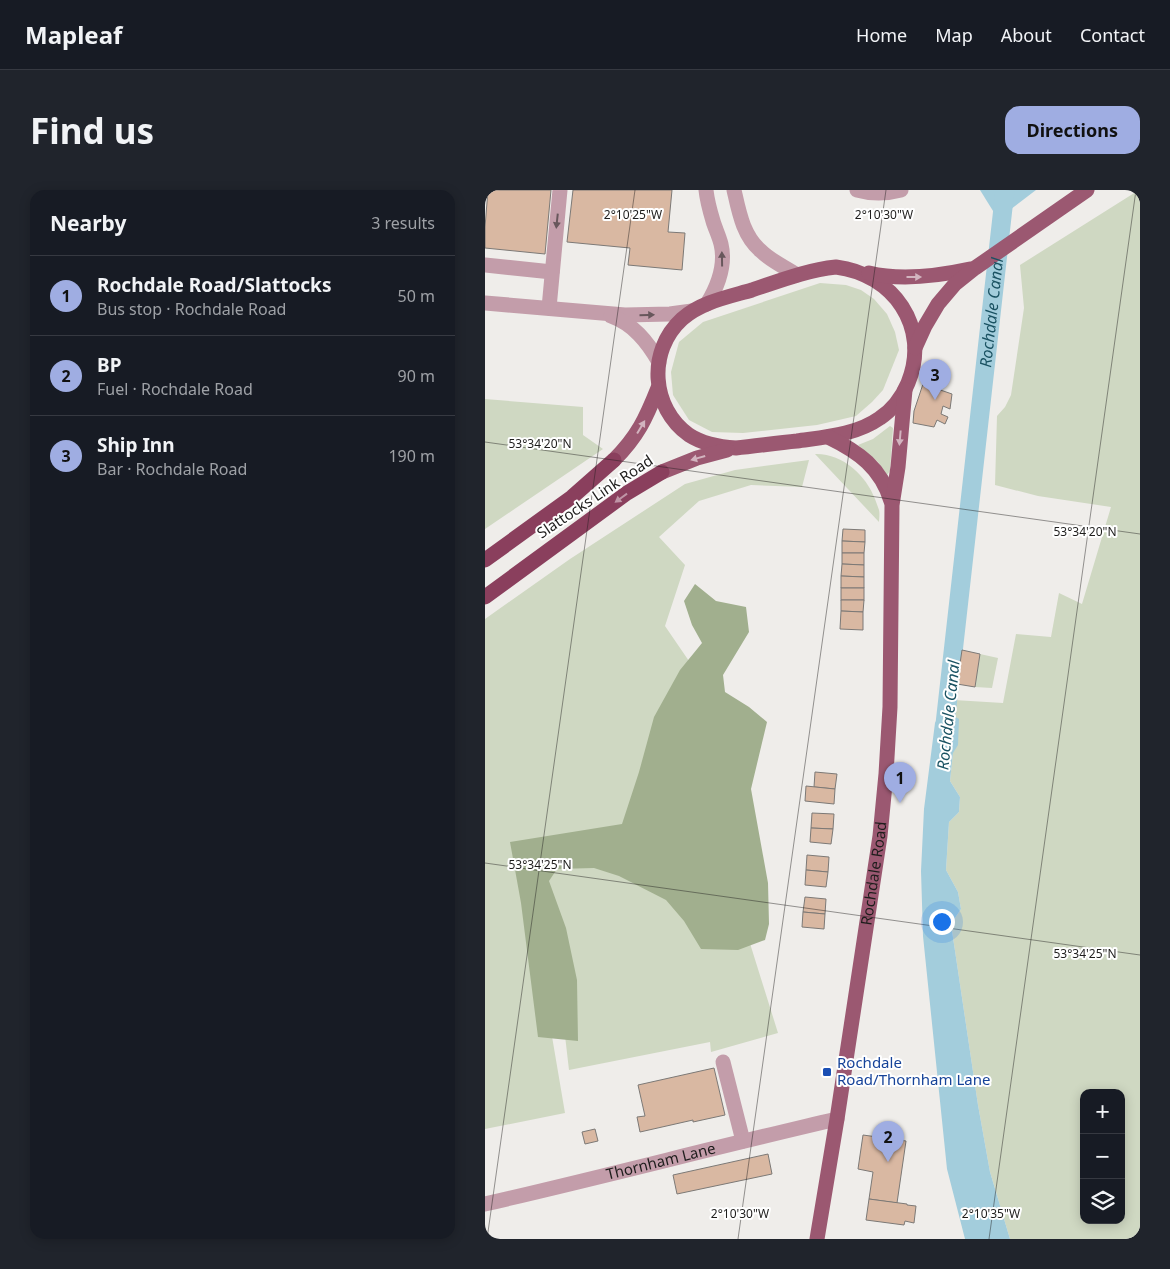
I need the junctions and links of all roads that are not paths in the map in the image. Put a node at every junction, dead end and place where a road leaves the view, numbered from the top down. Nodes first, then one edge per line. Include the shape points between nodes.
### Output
1 (560, 190) edge
2 (706, 190) edge
3 (735, 190) edge
4 (857, 190) edge
5 (901, 190) edge
6 (1087, 190) edge
7 (485, 265) edge
8 (848, 268) junction
9 (975, 268) junction
10 (552, 272) junction
11 (797, 275) junction
12 (485, 303) edge
13 (707, 304) junction
14 (549, 308) junction
15 (692, 312) junction
16 (603, 313) junction
17 (915, 350) junction
18 (659, 362) junction
19 (659, 388) junction
20 (905, 390) junction
21 (829, 437) junction
22 (736, 448) junction
23 (614, 460) joint
24 (662, 472) joint
25 (892, 505) junction
26 (485, 560) edge
27 (485, 597) edge
28 (723, 1062) dead end
29 (837, 1118) junction
30 (743, 1140) junction
31 (485, 1204) edge
32 (817, 1239) edge

1 -> 10 street
13 -> 2 street via 720,278 723,255
3 - 11 street via 739,211 753,243
4 - 5 street via 880,193
6 - 9 main road
7 - 10 street
8 -> 9 main road via 899,276 925,276
8 - 11 main road via 820,268
8 - 17 main road via 882,284 896,298 913,331
9 - 17 main road via 938,304
10 - 14 street
11 - 13 main road
12 - 14 street
13 - 15 main road
14 - 16 street
16 -> 15 street via 647,316
15 - 18 main road via 671,331
16 - 18 street via 630,326 646,341
17 - 20 main road
18 - 19 main road
19 - 22 main road via 669,414 690,435 712,445
23 -> 19 main road, Slattocks Link Road via 638,432
20 - 21 main road via 882,417 852,432
20 -> 25 main road, Rochdale Road
21 - 22 main road
21 - 25 main road, Rochdale Road via 862,457 876,471 887,487
22 -> 24 main road, Slattocks Link Road via 697,458
23 - 26 highway, Slattocks Link Road via 572,497
24 -> 27 highway, Slattocks Link Road via 627,493
25 - 29 main road, Rochdale Road via 886,774
28 - 30 street
29 - 30 street, Thornham Lane
29 - 32 main road, Rochdale Road
30 - 31 street, Thornham Lane

